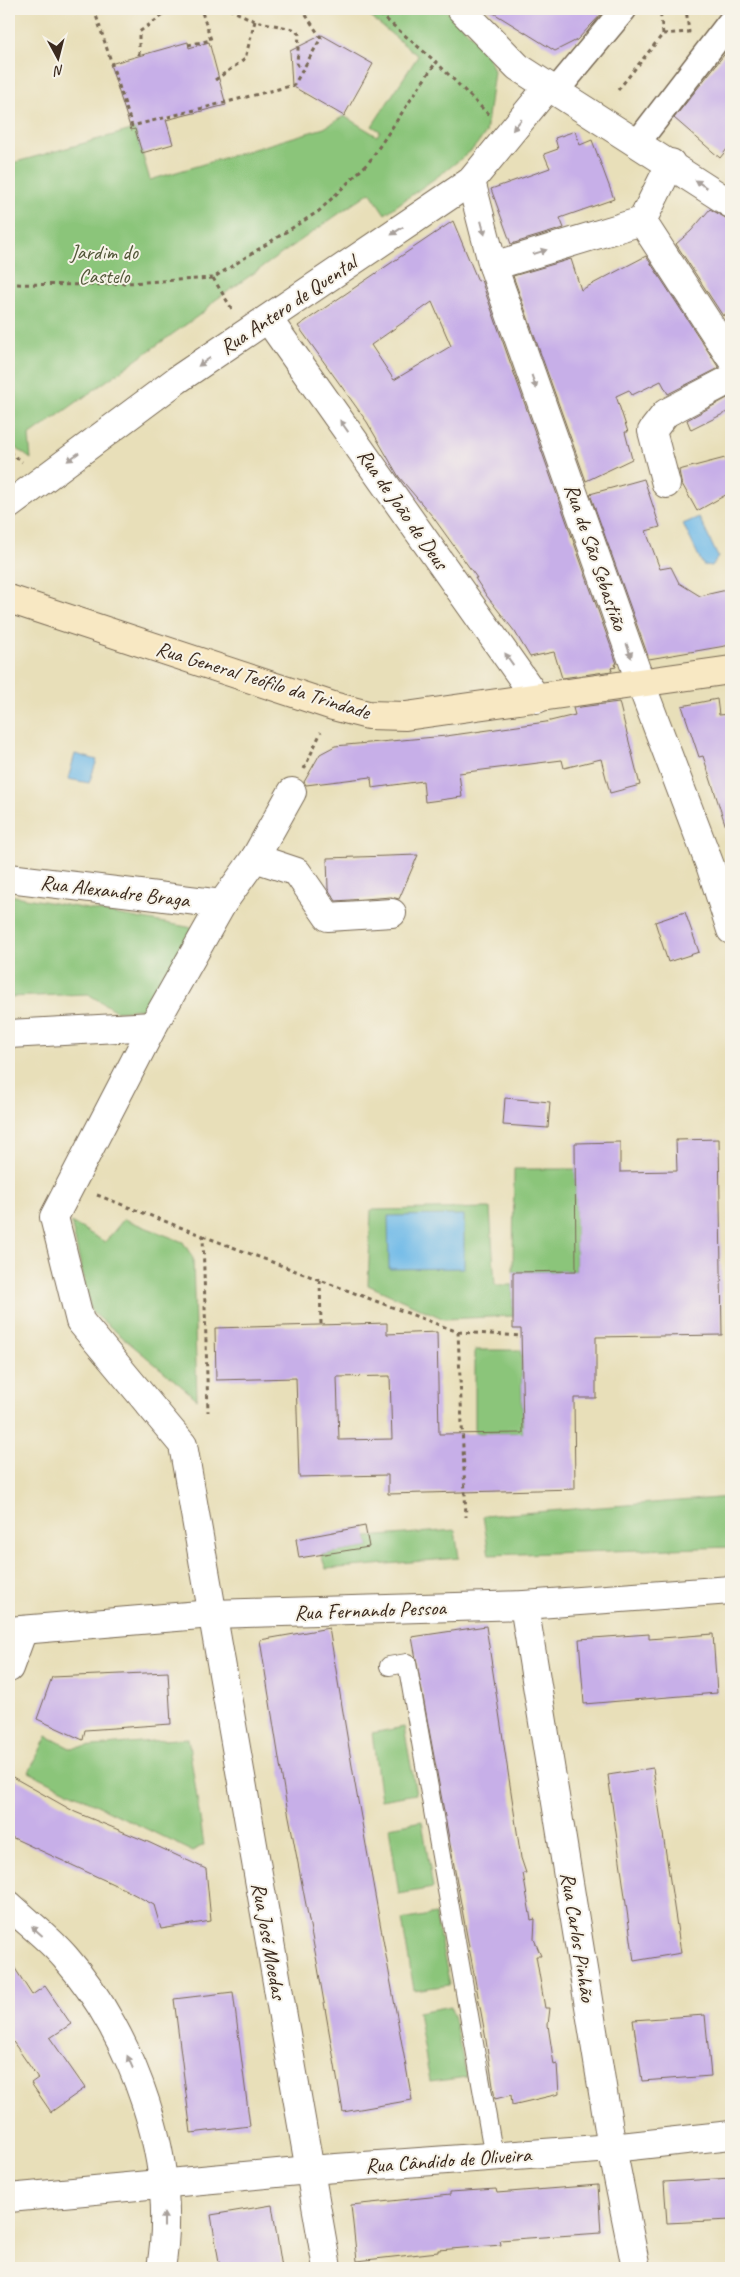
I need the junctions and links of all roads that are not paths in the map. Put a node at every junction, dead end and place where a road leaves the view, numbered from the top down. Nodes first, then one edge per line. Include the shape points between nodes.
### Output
1 (461, 9) edge
2 (624, 9) edge
3 (731, 21) edge
4 (552, 90) junction
5 (638, 142) junction
6 (671, 163) junction
7 (471, 180) junction
8 (731, 204) edge
9 (642, 221) junction
10 (493, 266) junction
11 (257, 326) junction
12 (731, 358) edge
13 (731, 379) edge
14 (666, 484) dead end
15 (9, 505) edge
16 (9, 599) edge
17 (731, 670) edge
18 (641, 684) junction
19 (537, 699) junction
20 (292, 792) road end
21 (255, 858) junction
22 (721, 867) edge
23 (9, 878) edge
24 (222, 904) junction
25 (392, 913) dead end
26 (731, 930) edge
27 (153, 1026) junction
28 (9, 1034) edge
29 (731, 1590) edge
30 (524, 1605) junction
31 (212, 1614) junction
32 (16, 1630) edge
33 (389, 1666) dead end
34 (9, 1668) edge
35 (9, 1905) edge
36 (731, 2135) edge
37 (612, 2148) junction
38 (494, 2157) junction
39 (309, 2170) junction
40 (164, 2185) junction
41 (9, 2198) edge
42 (161, 2268) edge
43 (327, 2268) edge
44 (636, 2268) edge

1 - 4 street via 518,67
2 - 4 street
3 - 5 street
4 - 5 street
4 -> 7 street, Rua Antero de Quental
5 - 6 street
8 -> 6 street
6 - 9 street
7 -> 10 street, Rua de São Sebastião
7 -> 11 street, Rua Antero de Quental
10 -> 9 street
9 - 12 street
10 -> 18 street, Rua de São Sebastião
11 -> 15 street, Rua Antero de Quental
19 -> 11 street, Rua de João de Deus
13 - 14 street via 666,413 652,431
16 - 19 main road, Rua General Teófilo da Trindade via 368,715 406,716
17 - 18 main road, Rua General Teófilo da Trindade
18 - 19 main road, Rua General Teófilo da Trindade
18 - 22 street, Rua de São Sebastião
20 - 21 street, Rua José Moedas
21 - 24 street, Rua José Moedas
21 - 25 street via 297,872 328,917
22 - 26 street, Rua de São Sebastião
23 - 24 street, Rua Alexandre Braga
24 - 27 street, Rua José Moedas
27 - 28 street
27 - 31 street, Rua José Moedas via 54,1218 80,1321 183,1445
29 - 30 street, Rua Fernando Pessoa
30 - 31 street, Rua Fernando Pessoa
30 - 37 street, Rua Carlos Pinhão
31 - 32 street, Rua Fernando Pessoa
31 - 39 street, Rua José Moedas
32 - 34 street
33 - 38 lane via 406,1663
40 -> 35 street via 146,2100 113,2024 65,1956
36 - 37 street, Rua Cândido de Oliveira
37 - 38 street, Rua Cândido de Oliveira
37 - 44 street, Rua Carlos Pinhão
38 - 39 street, Rua Cândido de Oliveira
39 - 40 street, Rua Cândido de Oliveira
39 - 43 street, Rua José Moedas
40 - 41 street, Rua Cândido de Oliveira
42 -> 40 street

